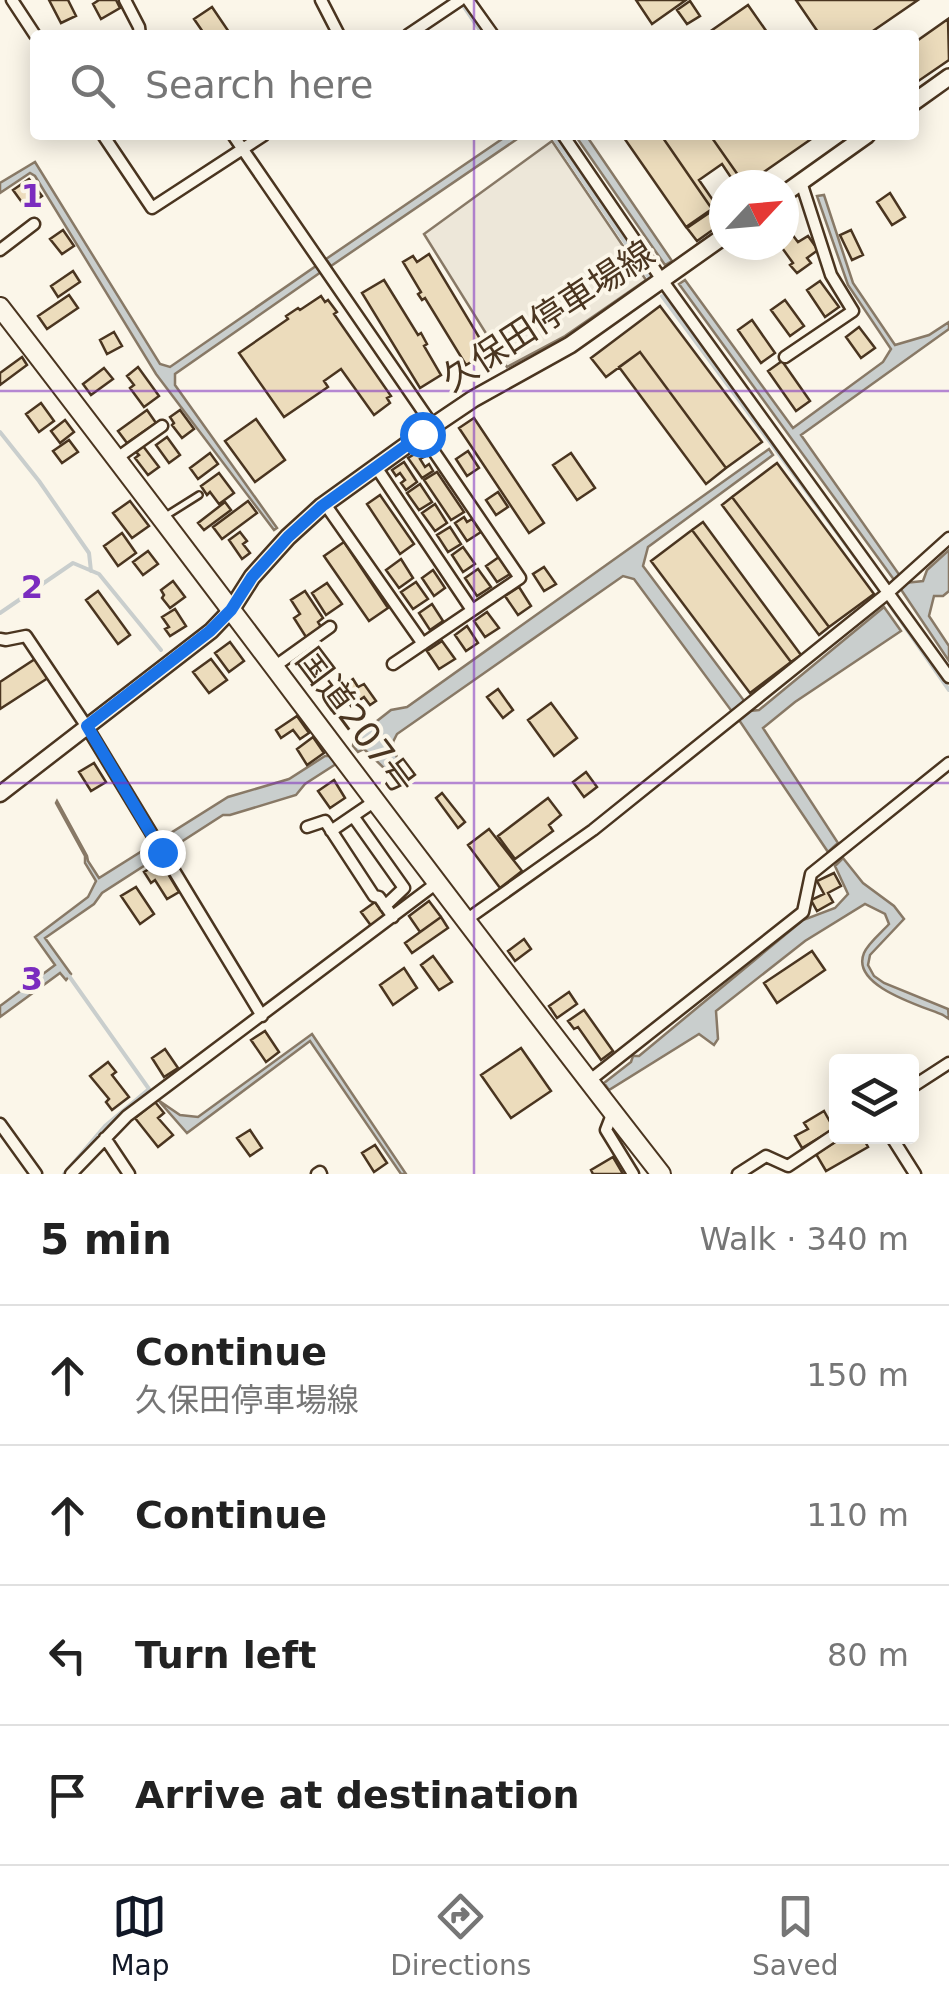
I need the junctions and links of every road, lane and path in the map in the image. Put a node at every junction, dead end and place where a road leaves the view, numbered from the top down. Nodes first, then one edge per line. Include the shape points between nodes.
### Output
1 (12, 0) edge
2 (125, 0) edge
3 (321, 0) edge
4 (460, 0) edge
5 (468, 0) edge
6 (32, 30) edge
7 (139, 30) edge
8 (336, 30) edge
9 (415, 30) edge
10 (489, 30) edge
11 (949, 77) edge
12 (919, 98) edge
13 (106, 140) edge
14 (236, 140) edge
15 (256, 140) edge
16 (566, 140) edge
17 (860, 140) edge
18 (243, 149) junction
19 (801, 182) joint
20 (34, 224) dead end
21 (709, 247) edge
22 (0, 250) edge
23 (662, 280) junction
24 (0, 307) edge
25 (785, 357) dead end
26 (162, 426) dead end
27 (427, 430) junction
28 (117, 458) junction
29 (376, 467) junction
30 (200, 494) dead end
31 (325, 504) junction
32 (163, 518) junction
33 (949, 538) edge
34 (888, 593) junction
35 (231, 610) junction
36 (472, 610) junction
37 (330, 627) dead end
38 (0, 639) edge
39 (423, 644) junction
40 (393, 664) dead end
41 (274, 667) junction
42 (949, 677) edge
43 (87, 726) junction
44 (949, 764) edge
45 (0, 794) edge
46 (376, 800) junction
47 (353, 816) junction
48 (307, 828) dead end
49 (331, 831) junction
50 (438, 882) junction
51 (385, 906) junction
52 (393, 916) junction
53 (466, 920) junction
54 (262, 1016) junction
55 (949, 1063) edge
56 (589, 1081) junction
57 (919, 1082) edge
58 (613, 1112) junction
59 (0, 1124) edge
60 (105, 1138) junction
61 (829, 1139) edge
62 (896, 1144) edge
63 (36, 1174) edge
64 (71, 1174) edge
65 (129, 1174) edge
66 (633, 1174) edge
67 (662, 1174) edge
68 (738, 1174) edge
69 (915, 1174) edge

1 - 6 street
2 - 7 street
3 - 8 street
4 - 9 street
5 - 10 street
11 - 12 main road
13 - 18 street via 152,208
14 - 18 street
15 - 18 street
16 - 23 street
17 - 19 main road
18 - 27 street
19 - 25 street via 832,275 852,311
20 - 22 street
21 - 23 main road, 久保田停車場線
23 - 27 main road, 久保田停車場線 via 570,345
23 - 34 street
24 - 28 highway, 国道207号
26 - 28 street
27 - 29 main road, 久保田停車場線
27 - 36 street via 520,578
28 - 32 highway, 国道207号
29 - 31 main road, 久保田停車場線
29 - 36 street
30 - 32 lane
31 - 35 main road, 久保田停車場線 via 252,577
31 - 39 street
32 - 35 highway, 国道207号
33 - 34 street
34 - 42 street
34 - 53 street via 593,830
35 - 41 highway, 国道207号
35 - 43 street
36 - 39 street
37 - 41 street
38 - 43 street via 26,636
39 - 40 street
41 - 46 highway, 国道207号
43 - 45 street
43 - 54 street
44 - 56 street via 811,874 803,912
46 - 47 street
46 - 50 highway, 国道207号
47 - 49 street
47 - 51 street via 404,888
48 - 49 street via 325,821
49 - 51 street
50 - 52 street
50 - 53 highway, 国道207号
51 - 52 street
52 - 54 street
53 - 56 highway, 国道207号
54 - 60 street
55 - 57 street
56 - 58 highway, 国道207号
58 - 66 street via 606,1130
58 - 67 highway, 国道207号
59 - 63 street
60 - 64 street
60 - 65 street
61 - 68 street via 788,1166 766,1156
62 - 69 street

